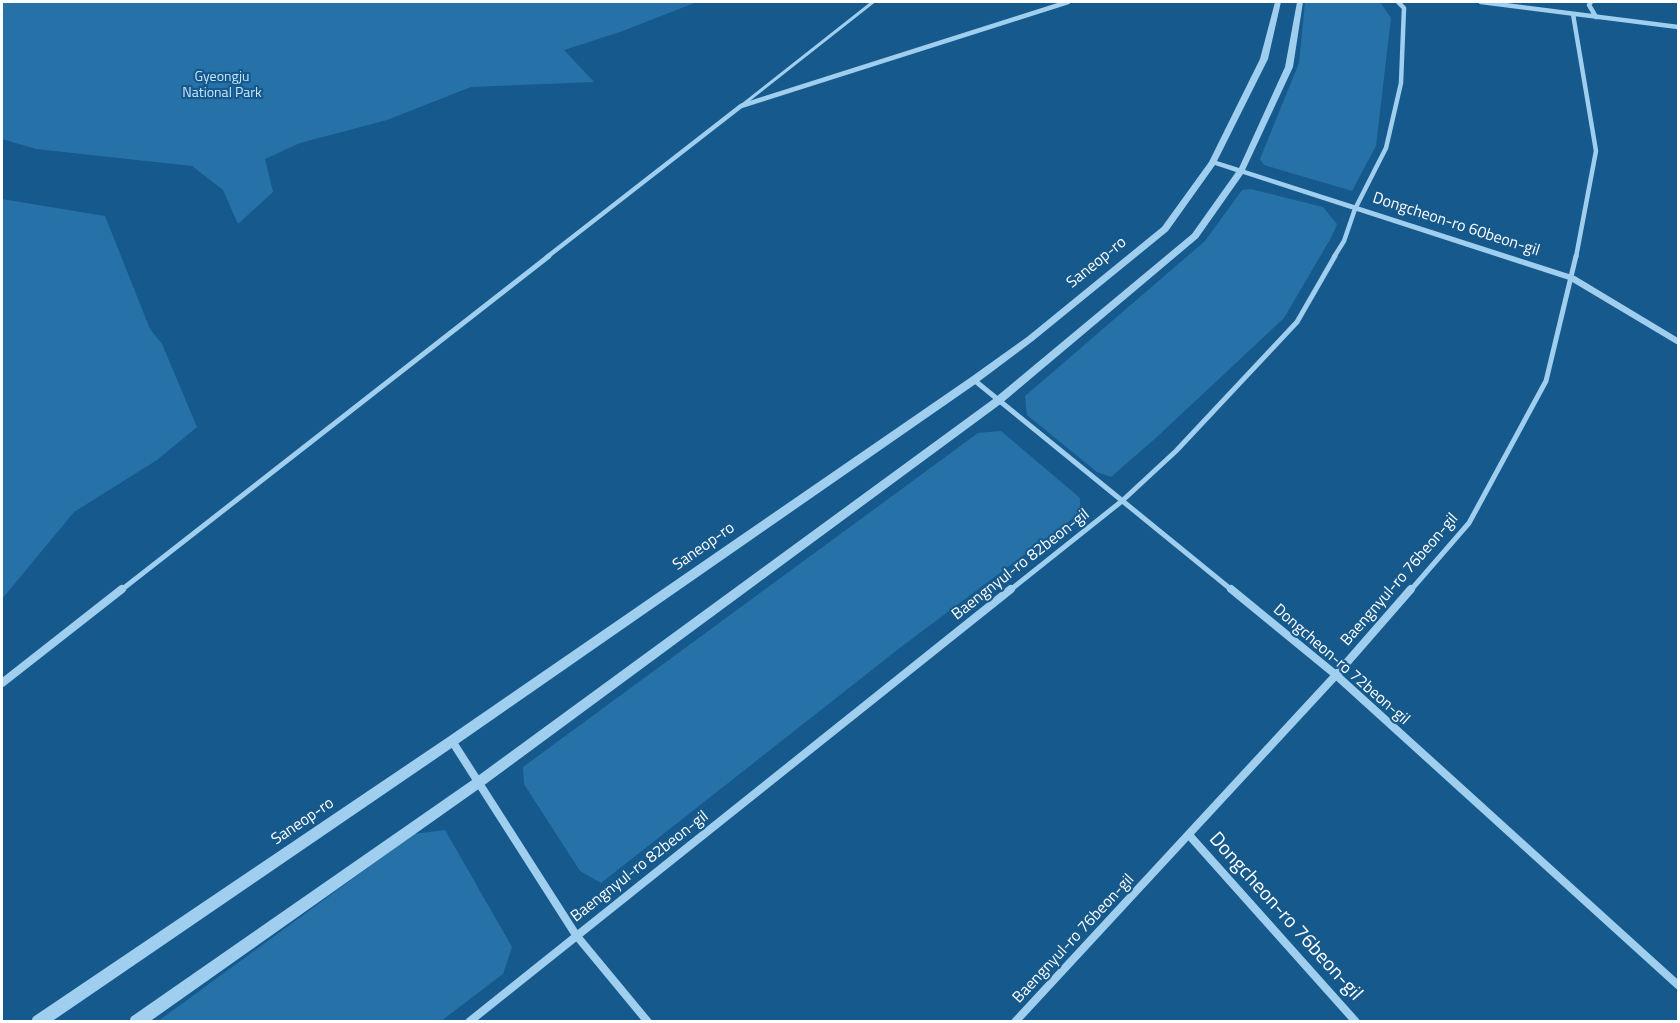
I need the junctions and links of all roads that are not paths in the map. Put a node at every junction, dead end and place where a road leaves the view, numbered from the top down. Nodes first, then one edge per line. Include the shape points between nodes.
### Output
1 (873, 2) edge
2 (1068, 2) edge
3 (1278, 2) edge
4 (1300, 2) edge
5 (1398, 2) edge
6 (1481, 2) edge
7 (1591, 2) edge
8 (1573, 15) junction
9 (1596, 17) junction
10 (1678, 27) edge
11 (741, 106) junction
12 (1213, 162) junction
13 (1241, 171) junction
14 (1355, 208) junction
15 (1572, 278) junction
16 (1678, 342) edge
17 (974, 380) junction
18 (999, 400) junction
19 (1122, 501) junction
20 (1336, 675) junction
21 (2, 683) edge
22 (452, 741) junction
23 (479, 782) junction
24 (1189, 835) junction
25 (576, 935) junction
26 (1678, 985) edge
27 (1020, 1020) edge
28 (38, 1022) edge
29 (136, 1022) edge
30 (469, 1022) edge
31 (648, 1022) edge
32 (1356, 1022) edge

1 - 11 lane
2 - 11 street
3 - 12 street, Saneop-ro via 1264,59
4 - 13 street via 1289,67
5 - 14 street, Baengnyul-ro 82beon-gil via 1404,8 1401,83 1386,148
6 - 8 street
7 - 9 street
8 - 9 street
8 - 15 street, Baengnyul-ro 76beon-gil via 1596,151
9 - 10 street
11 - 21 street
12 - 13 street, Dongcheon-ro 60beon-gil
12 - 17 street, Saneop-ro via 1165,229
13 - 14 street, Dongcheon-ro 60beon-gil
13 - 18 street via 1195,236
14 - 15 street, Dongcheon-ro 60beon-gil
14 - 19 street, Baengnyul-ro 82beon-gil via 1344,241 1297,322 1176,451
15 - 16 street, Dongcheon-ro 60beon-gil
15 - 20 street, Baengnyul-ro 76beon-gil via 1546,381 1469,523
17 - 18 street, Dongcheon-ro 72beon-gil
17 - 22 street, Saneop-ro
18 - 19 street, Dongcheon-ro 72beon-gil
18 - 23 street
19 - 20 street, Dongcheon-ro 72beon-gil
19 - 25 street, Baengnyul-ro 82beon-gil
20 - 24 street, Baengnyul-ro 76beon-gil
20 - 26 street, Dongcheon-ro 72beon-gil
22 - 23 street
22 - 28 street, Saneop-ro
23 - 25 street
23 - 29 street
24 - 27 street, Baengnyul-ro 76beon-gil
24 - 32 street, Dongcheon-ro 76beon-gil
25 - 30 street, Baengnyul-ro 82beon-gil
25 - 31 street

